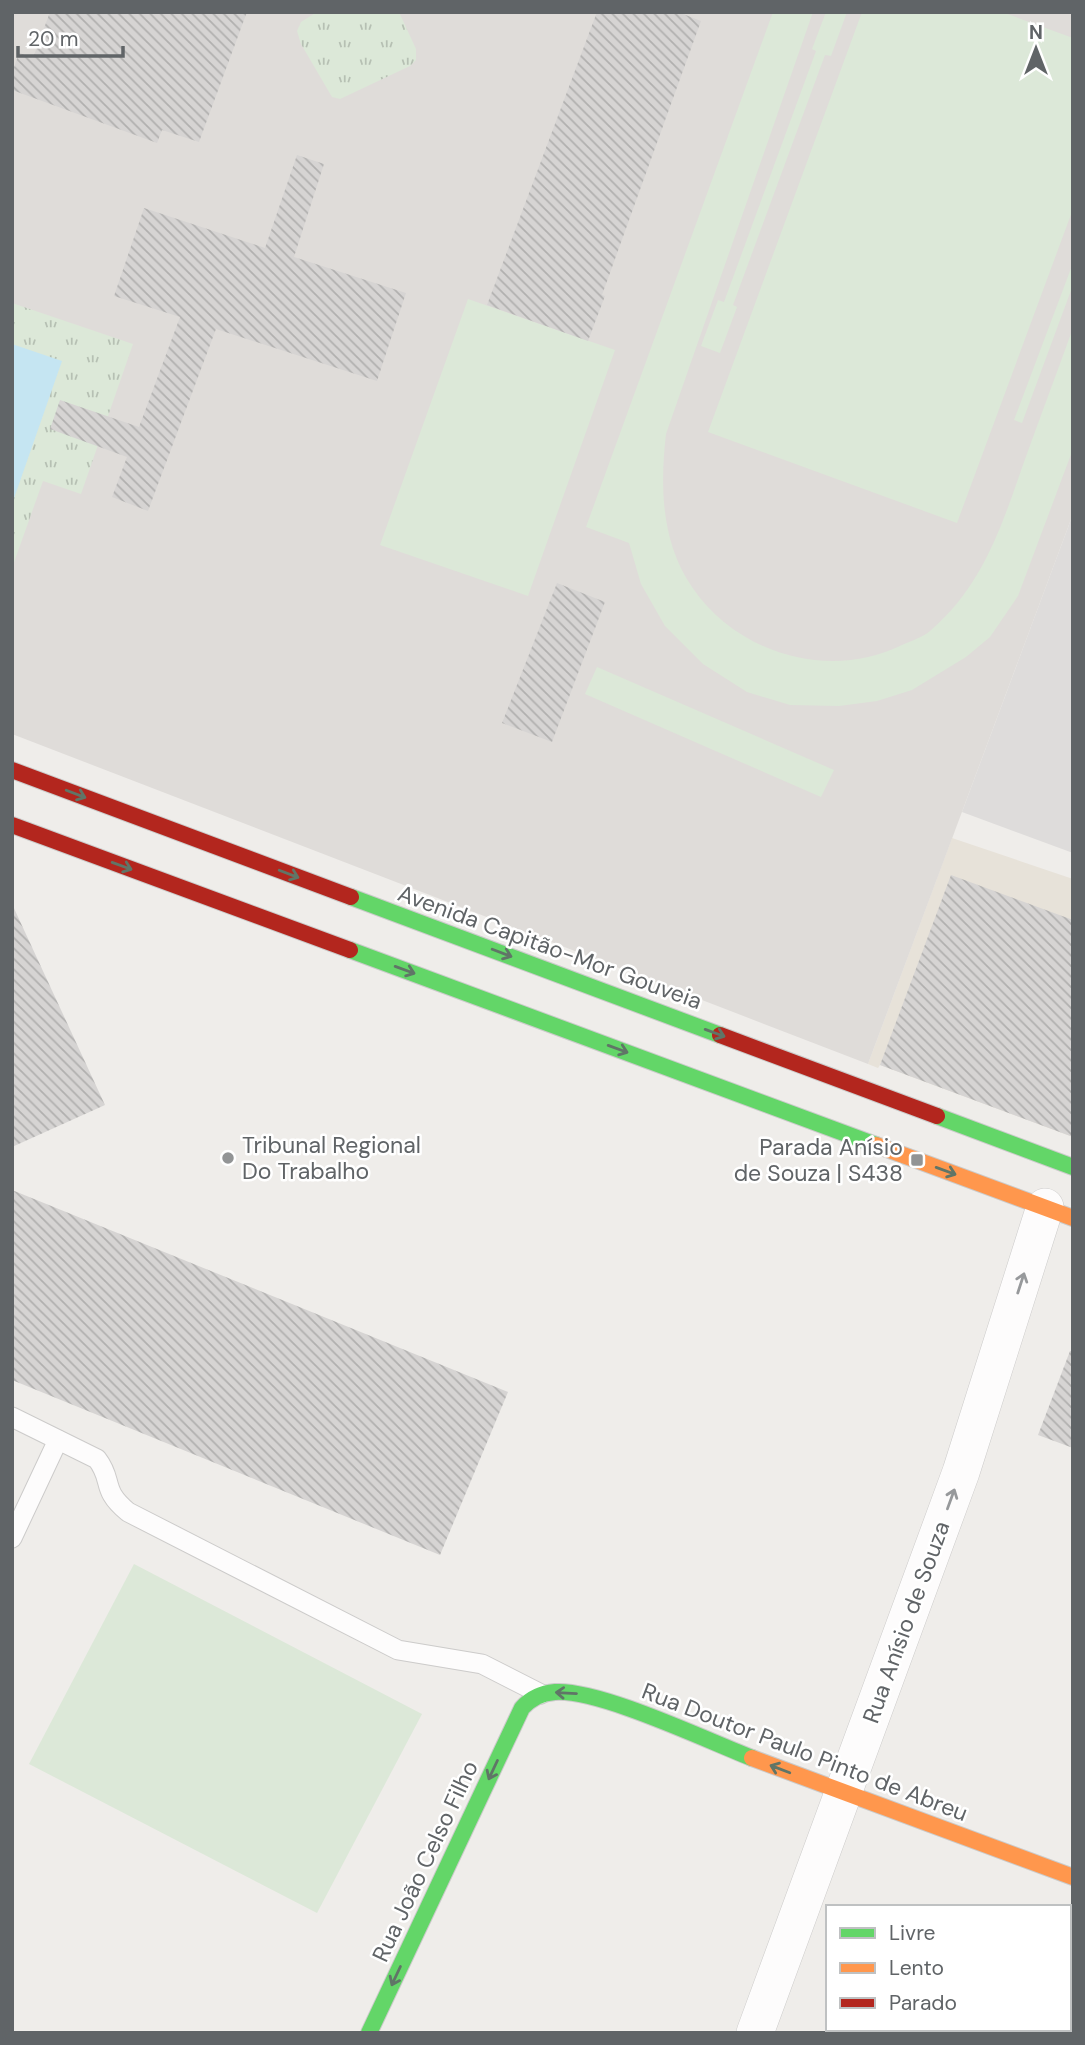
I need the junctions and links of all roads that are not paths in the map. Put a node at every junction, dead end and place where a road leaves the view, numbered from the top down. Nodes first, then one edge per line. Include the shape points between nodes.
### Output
1 (12, 770) edge
2 (12, 825) edge
3 (444, 932) junction
4 (419, 937) dead end
5 (382, 947) dead end
6 (357, 953) junction
7 (1073, 1167) edge
8 (1059, 1213) edge
9 (12, 1417) edge
10 (58, 1440) junction
11 (12, 1538) edge
12 (541, 1694) junction
13 (844, 1793) junction
14 (1073, 1877) edge
15 (369, 2033) edge
16 (755, 2033) edge

1 -> 3 main road, Avenida Capitão-Mor Gouveia
2 -> 6 main road
3 - 4 main road
3 -> 7 main road, Avenida Capitão-Mor Gouveia
5 - 6 main road
6 -> 8 main road
13 -> 8 street, Rua Anísio de Souza
9 - 10 lane
10 - 11 lane
10 - 12 lane via 97,1459 109,1494 128,1512 398,1650 482,1664
13 -> 12 main road, Rua Doutor Paulo Pinto de Abreu via 592,1696
12 -> 15 main road, Rua João Celso Filho via 522,1708
13 - 14 main road, Rua Doutor Paulo Pinto de Abreu
13 - 16 street, Rua Anísio de Souza

